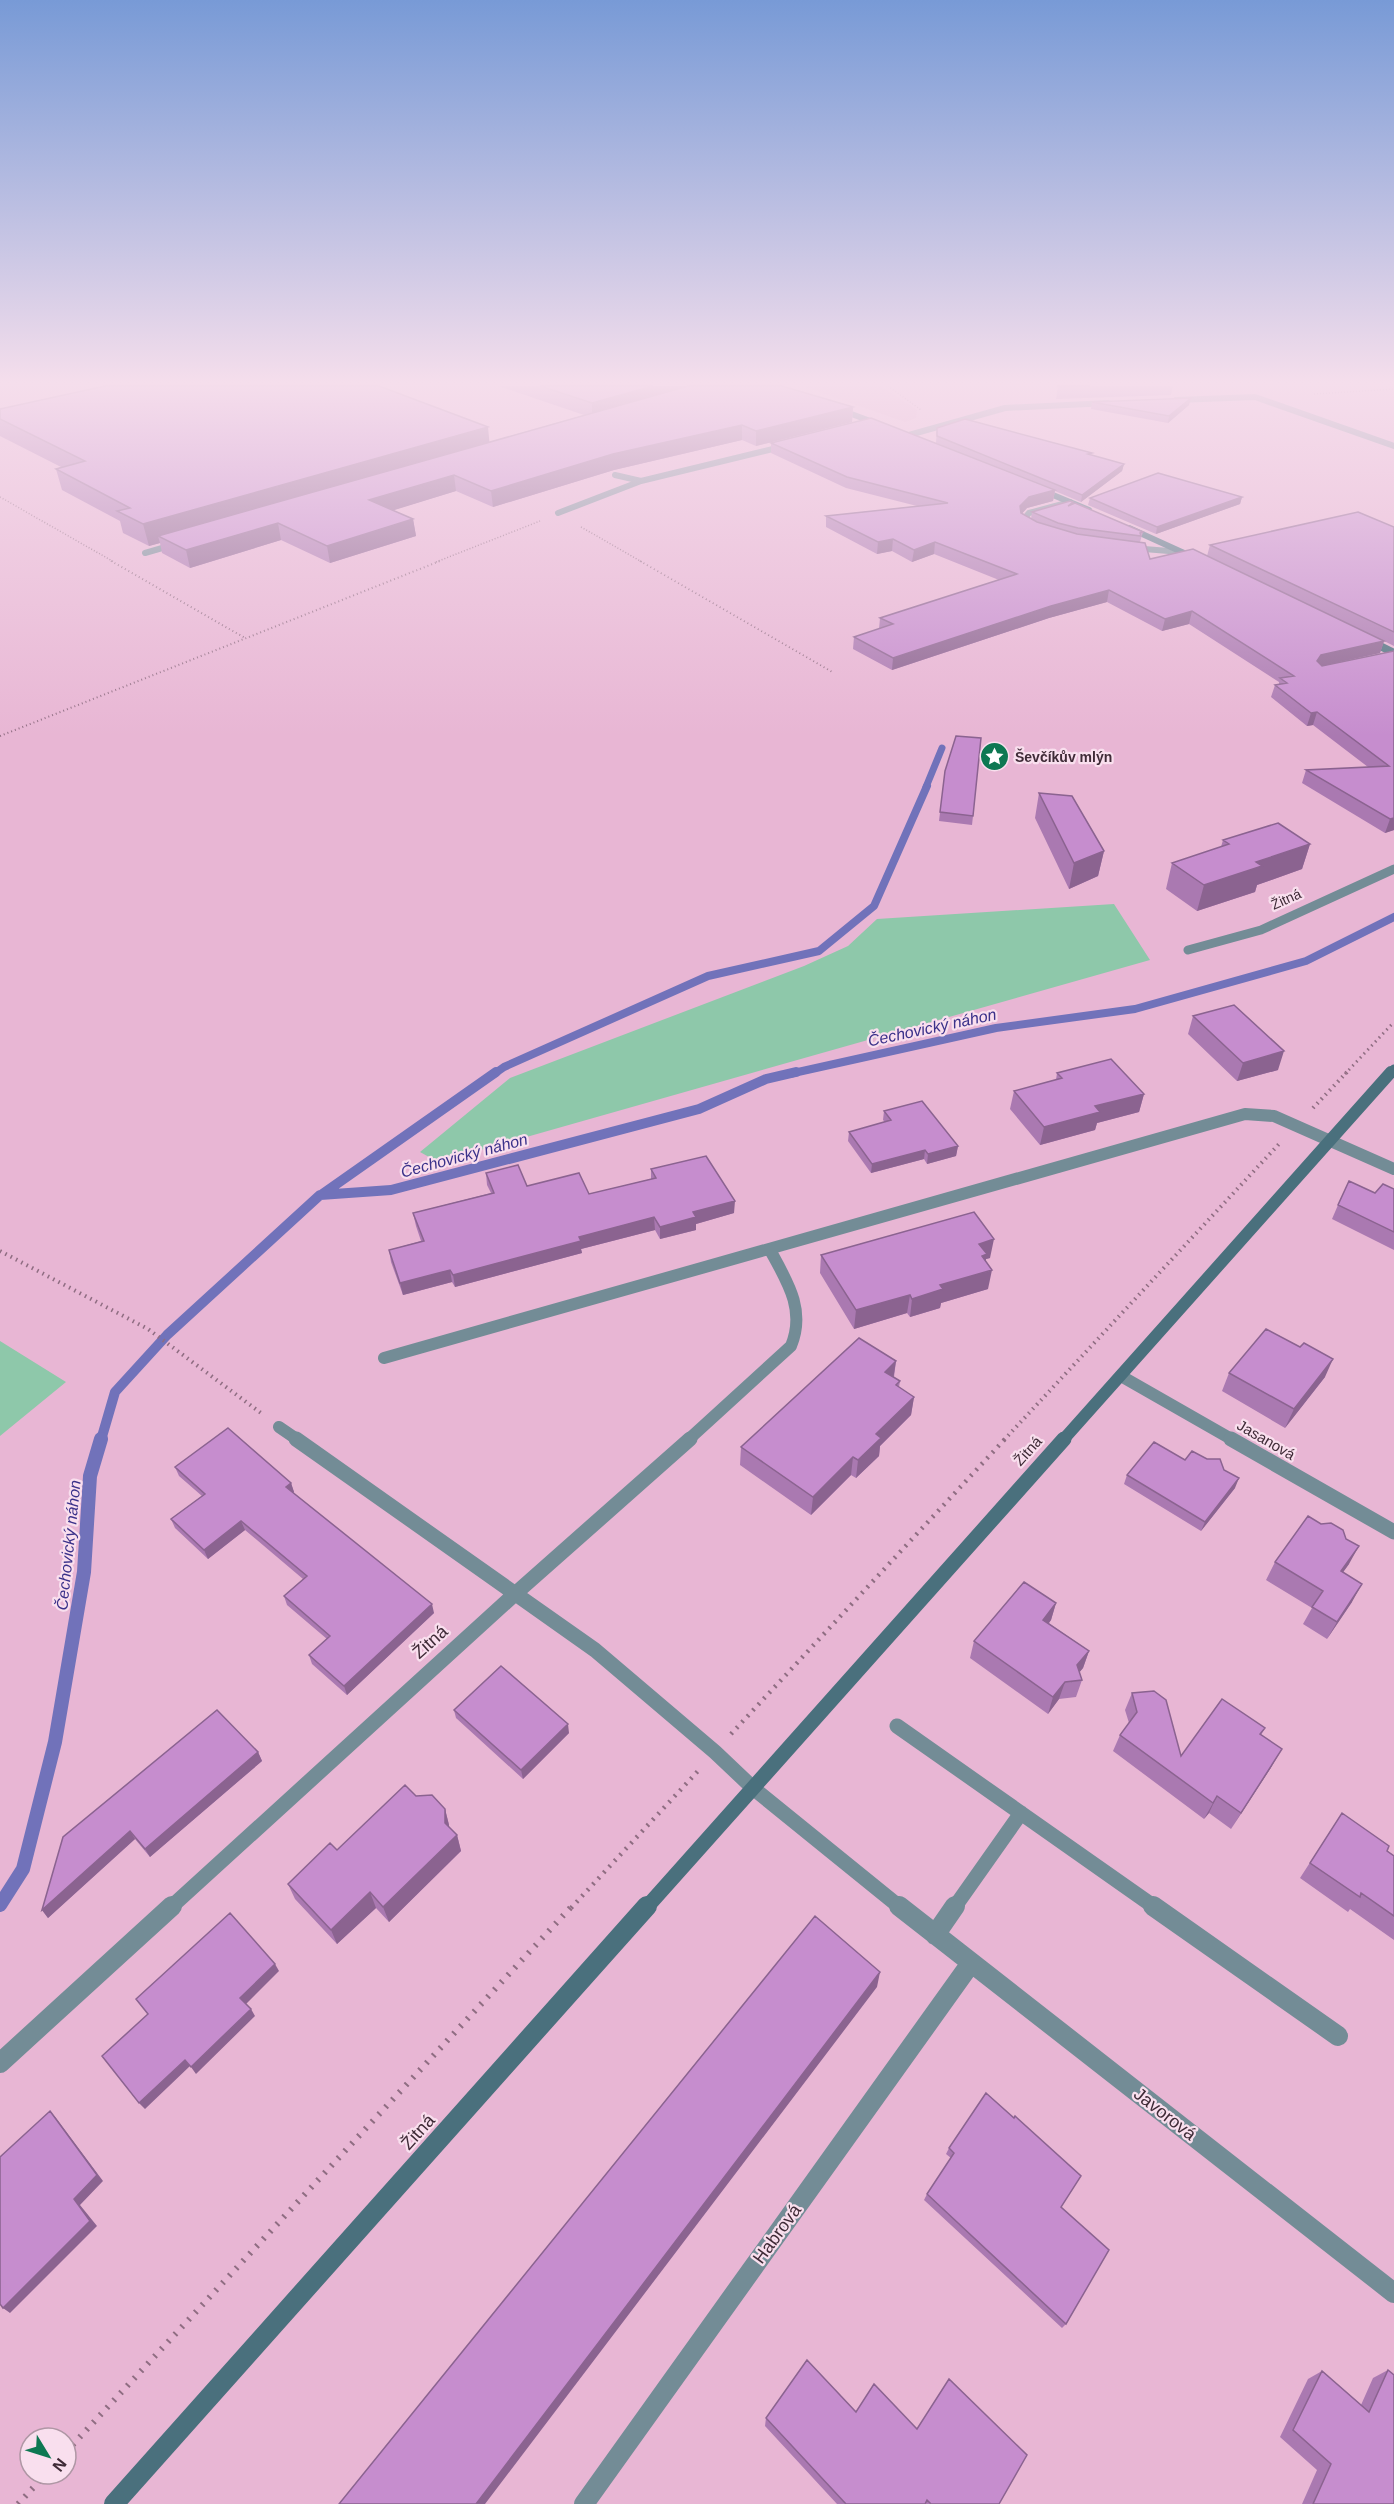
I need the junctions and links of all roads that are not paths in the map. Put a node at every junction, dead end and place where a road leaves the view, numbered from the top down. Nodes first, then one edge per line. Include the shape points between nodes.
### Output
1 (584, 503) edge
2 (1067, 503) edge
3 (1072, 503) edge
4 (558, 513) road end
5 (1100, 515) edge
6 (1120, 524) edge
7 (1037, 530) edge
8 (178, 543) edge
9 (1128, 547) edge
10 (1181, 552) junction
11 (145, 553) dead end
12 (1203, 562) edge
13 (1363, 638) edge
14 (1394, 655) edge
15 (1383, 658) edge
16 (1394, 869) edge
17 (1188, 950) dead end
18 (1394, 1070) edge
19 (1329, 1139) junction
20 (1394, 1169) edge
21 (770, 1250) junction
22 (384, 1358) dead end
23 (1122, 1376) junction
24 (279, 1427) road end
25 (1394, 1532) edge
26 (516, 1593) junction
27 (897, 1726) dead end
28 (753, 1788) junction
29 (1021, 1813) junction
30 (936, 1935) junction
31 (971, 1963) junction
32 (1338, 2036) dead end
33 (0, 2063) edge
34 (1394, 2293) edge
35 (114, 2504) edge
36 (584, 2504) edge

1 - 4 street
2 - 7 street via 1029,513 1023,520
3 - 5 street
6 - 10 street
8 - 11 street
9 - 10 street
10 - 12 street
13 - 14 street
14 - 15 street
16 - 17 street, Žitná via 1261,930
18 - 19 street, Žitná
19 - 20 street
19 - 21 street via 1274,1116 1245,1114
19 - 23 street, Žitná
21 - 22 street
21 - 26 street, Žitná via 799,1314 791,1346
23 - 25 street, Jasanová
23 - 28 street, Žitná
24 - 26 street
26 - 28 street via 595,1650
26 - 33 street, Žitná
27 - 29 street
28 - 30 street, Javorová
28 - 35 street, Žitná
29 - 30 street
29 - 32 street
30 - 31 street, Javorová
31 - 34 street, Javorová
31 - 36 street, Habrová

